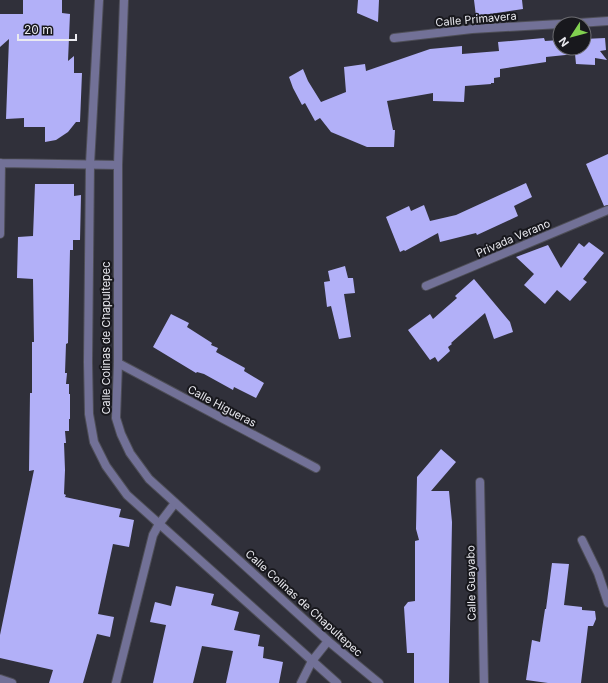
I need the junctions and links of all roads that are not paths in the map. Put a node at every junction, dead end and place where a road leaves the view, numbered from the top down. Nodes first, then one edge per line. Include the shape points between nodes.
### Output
1 (99, 0) edge
2 (124, 0) edge
3 (608, 21) edge
4 (592, 22) edge
5 (552, 24) edge
6 (394, 38) dead end
7 (1, 163) edge
8 (90, 164) junction
9 (118, 165) junction
10 (608, 210) edge
11 (0, 234) edge
12 (426, 286) dead end
13 (118, 363) junction
14 (316, 468) dead end
15 (480, 482) dead end
16 (174, 503) junction
17 (158, 524) junction
18 (582, 540) dead end
19 (608, 603) edge
20 (328, 641) junction
21 (312, 661) junction
22 (0, 679) edge
23 (12, 683) edge
24 (116, 683) edge
25 (302, 683) edge
26 (337, 683) edge
27 (379, 683) edge
28 (484, 683) edge

1 - 8 street, Calle Colinas de Chapultepec
2 - 9 street, Calle Colinas de Chapultepec
3 - 4 street
5 - 6 street, Calle Primavera via 472,29
7 - 8 street
7 - 11 street
8 - 9 street
8 - 17 street, Calle Colinas de Chapultepec via 88,362 89,414 94,442 106,466 127,495
9 - 13 street, Calle Colinas de Chapultepec
10 - 12 street, Privada Verano
13 - 14 street, Calle Higueras
13 - 16 street, Calle Colinas de Chapultepec via 116,418 121,434 130,453 149,479
15 - 28 street, Calle Guayabo
16 - 17 street
16 - 20 street, Calle Colinas de Chapultepec
17 - 21 street, Calle Colinas de Chapultepec
17 - 24 street via 153,535
18 - 19 street via 598,573
20 - 21 street
20 - 27 street, Calle Colinas de Chapultepec
21 - 25 street
21 - 26 street, Calle Colinas de Chapultepec
22 - 23 street

